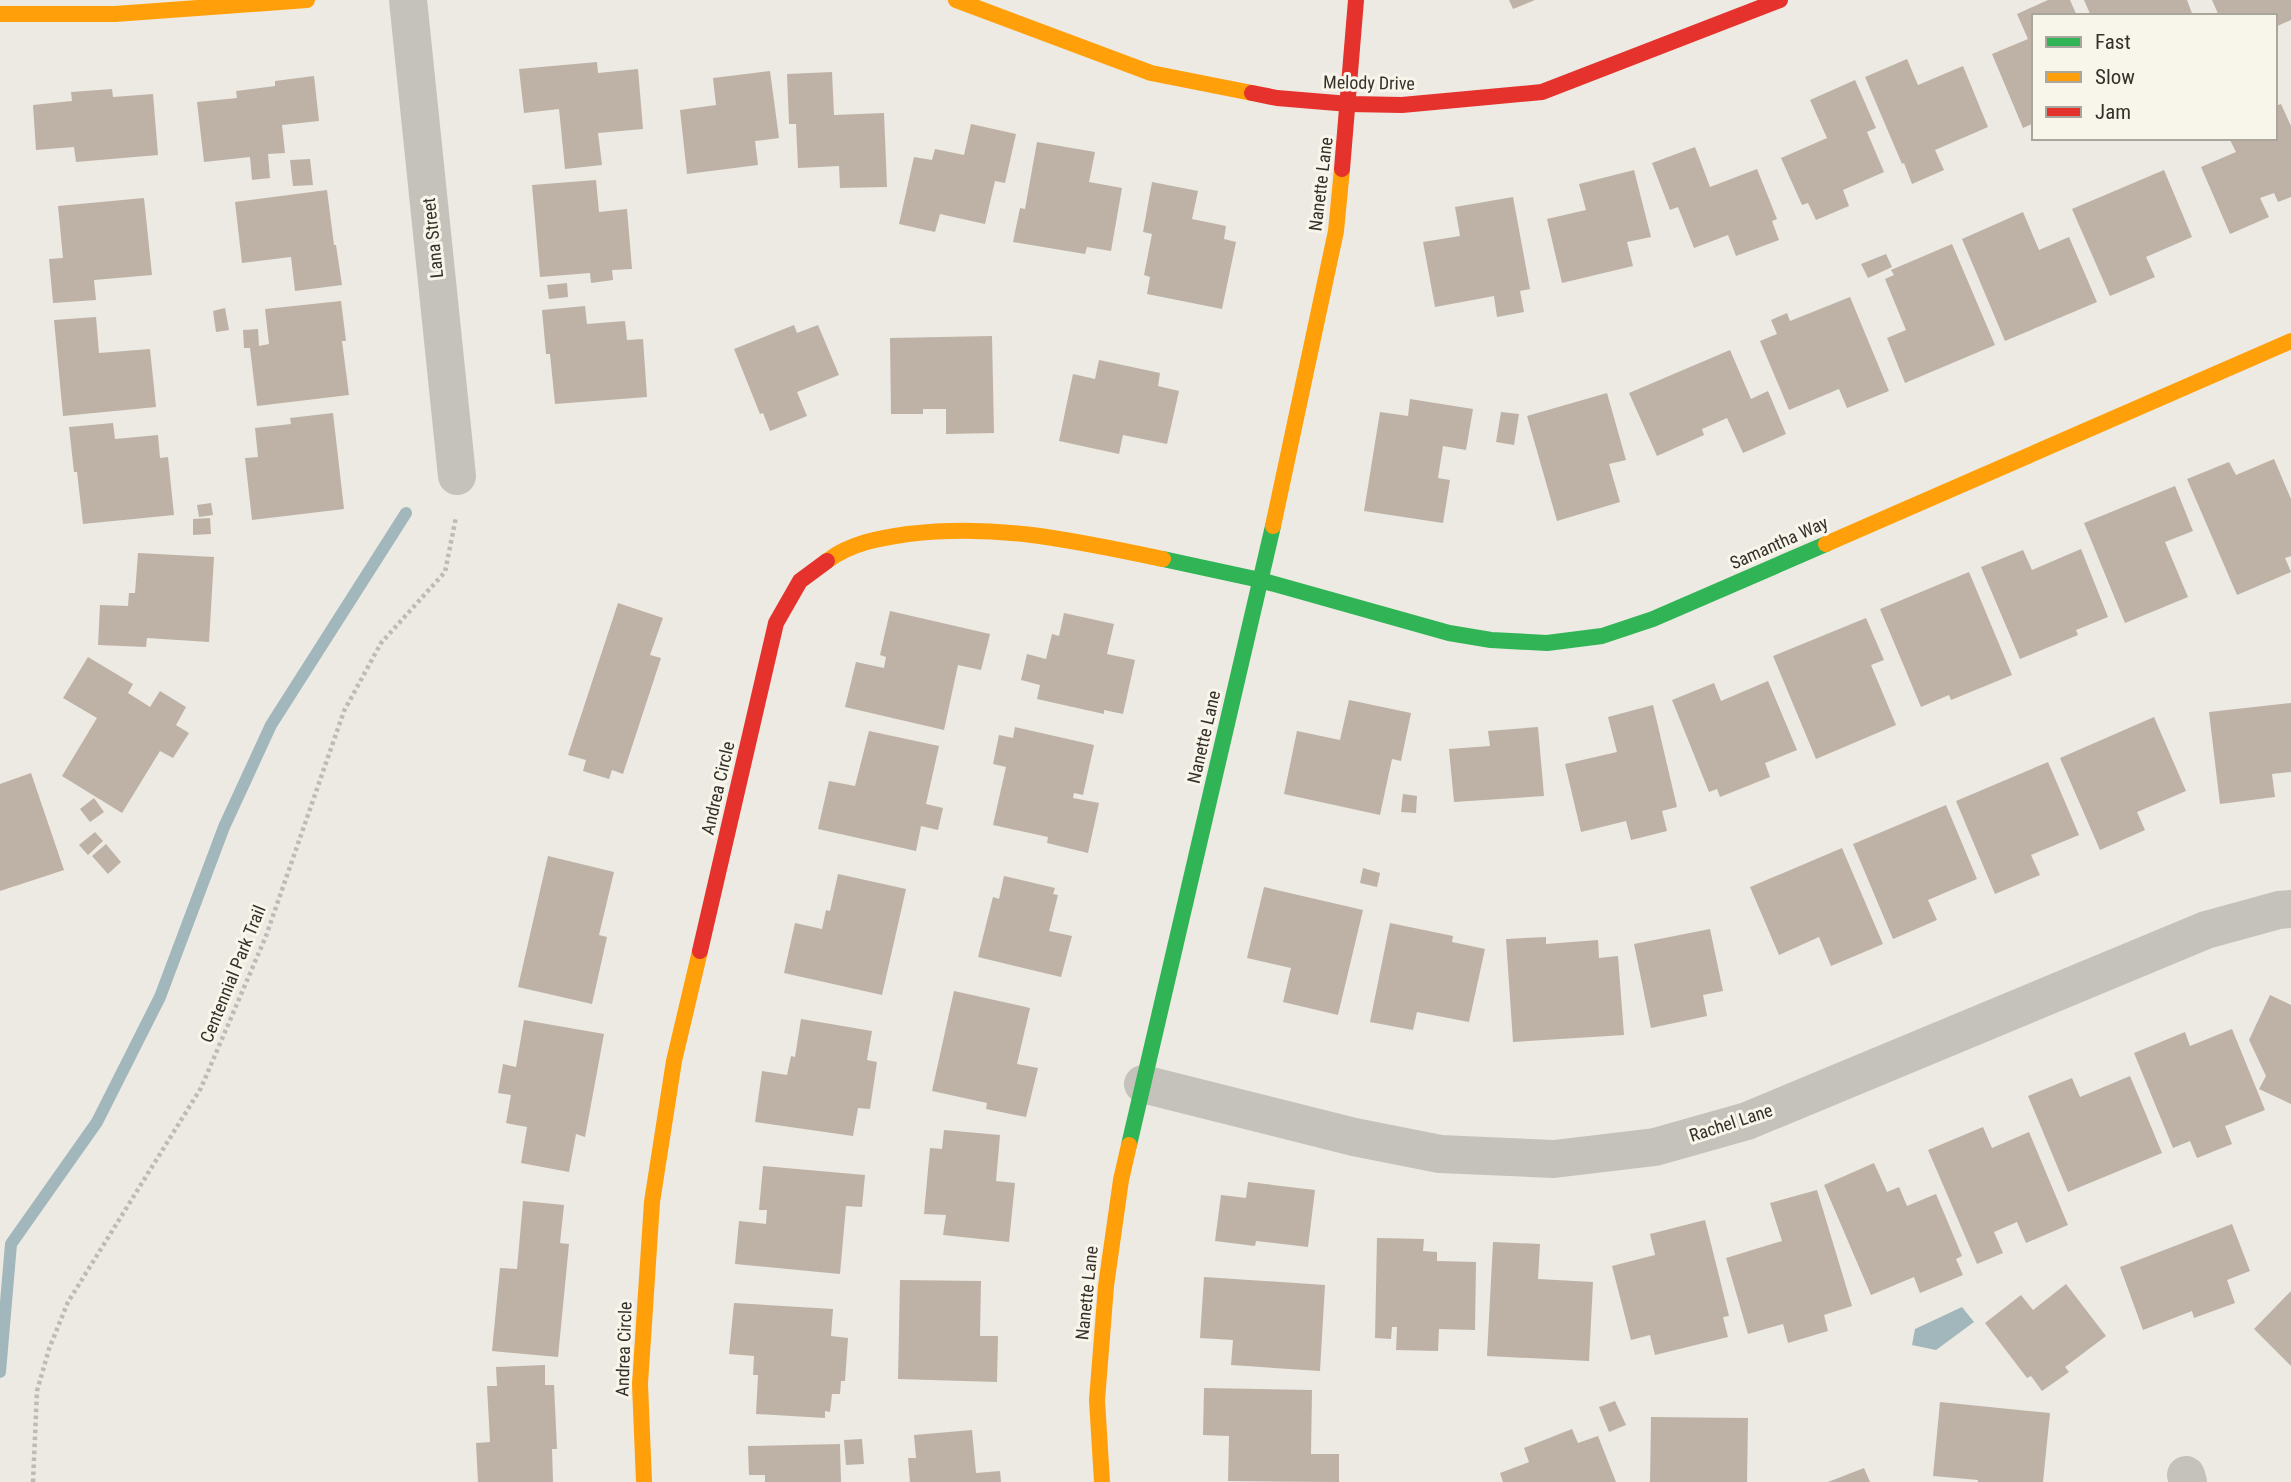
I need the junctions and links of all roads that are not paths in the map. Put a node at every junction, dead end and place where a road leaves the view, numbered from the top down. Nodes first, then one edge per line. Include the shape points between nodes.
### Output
1 (307, 0) edge
2 (408, 0) edge
3 (956, 0) edge
4 (1356, 0) edge
5 (1780, 0) edge
6 (0, 14) edge
7 (1349, 104) junction
8 (2291, 341) edge
9 (457, 476) road end
10 (1260, 580) junction
11 (2291, 909) edge
12 (1143, 1084) junction
13 (644, 1482) edge
14 (1102, 1482) edge

1 - 6 street via 151,11
2 - 9 street, Lana Street
3 - 7 street, Melody Drive via 1151,73 1277,98
4 - 7 street, Nanette Lane
5 - 7 street, Melody Drive via 1542,92 1402,105
7 - 10 street, Nanette Lane via 1336,231
8 - 10 street, Samantha Way via 1653,619 1602,636 1547,643 1491,640 1449,633
10 - 12 street, Nanette Lane
10 - 13 street, Andrea Circle via 1068,539 995,530 877,538 837,553 800,582 776,623 674,1060 652,1202 640,1384
11 - 12 street, Rachel Lane via 2206,930 1747,1121 1655,1147 1554,1159 1440,1154
12 - 14 street, Nanette Lane via 1121,1181 1106,1286 1097,1399

